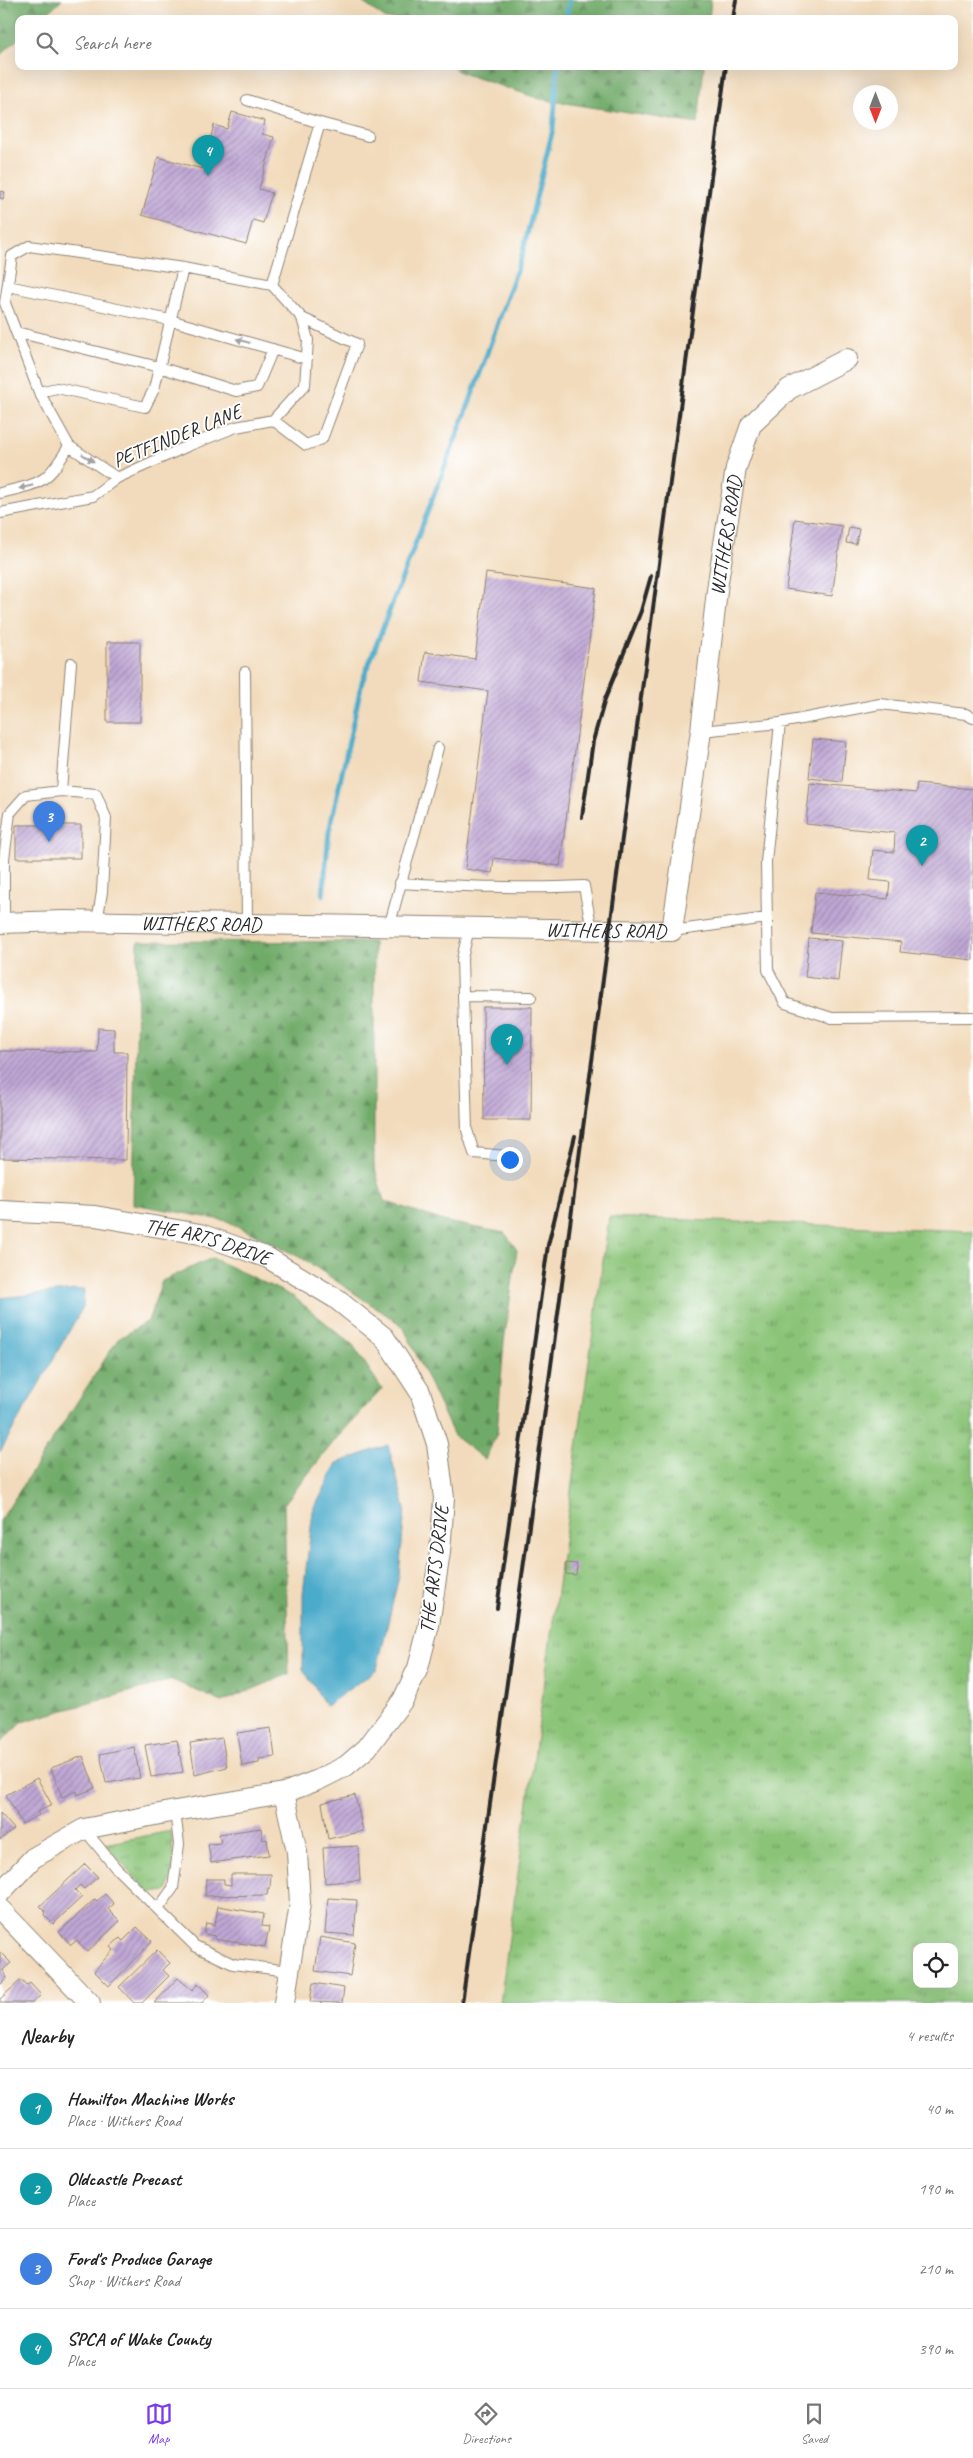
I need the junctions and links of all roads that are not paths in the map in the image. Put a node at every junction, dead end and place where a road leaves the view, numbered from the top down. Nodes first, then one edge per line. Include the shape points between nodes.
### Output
1 (247, 100) dead end
2 (320, 123) junction
3 (368, 136) dead end
4 (183, 268) junction
5 (272, 285) junction
6 (8, 286) junction
7 (302, 318) junction
8 (170, 320) junction
9 (16, 332) junction
10 (274, 349) junction
11 (306, 359) junction
12 (847, 359) dead end
13 (159, 367) junction
14 (39, 392) junction
15 (274, 420) junction
16 (69, 446) junction
17 (117, 478) junction
18 (0, 493) edge
19 (0, 513) edge
20 (71, 663) dead end
21 (245, 672) dead end
22 (973, 718) edge
23 (780, 723) junction
24 (701, 731) junction
25 (438, 748) dead end
26 (62, 790) junction
27 (400, 882) junction
28 (767, 918) junction
29 (97, 922) junction
30 (2, 923) edge
31 (247, 924) junction
32 (389, 926) junction
33 (469, 928) junction
34 (592, 931) junction
35 (672, 931) junction
36 (464, 996) junction
37 (531, 997) dead end
38 (973, 1017) edge
39 (506, 1156) dead end
40 (0, 1211) edge
41 (284, 1793) junction
42 (175, 1811) junction
43 (84, 1829) junction
44 (0, 1893) edge
45 (0, 1909) edge
46 (158, 1909) junction
47 (289, 1970) junction
48 (90, 2003) edge
49 (284, 2003) edge

1 - 2 lane
2 - 3 lane
2 - 5 lane
4 - 5 lane
4 - 6 lane via 29,246 12,256
4 - 8 lane, PETFINDER LANE
5 - 7 lane, PETFINDER LANE
6 - 8 lane
6 - 9 lane via 5,303
7 - 11 lane, PETFINDER LANE via 308,340
7 - 15 lane via 357,344 322,439 306,445
10 -> 8 lane
8 - 13 lane, PETFINDER LANE
9 - 13 lane
9 - 14 lane
10 - 11 lane
10 - 13 lane via 257,387 236,391
11 - 15 lane, PETFINDER LANE via 305,385
12 - 24 street, WITHERS ROAD via 789,389 751,425 736,468 727,520
13 - 14 lane, PETFINDER LANE via 154,389 145,407 57,388
14 - 16 lane
15 - 17 lane, PETFINDER LANE via 236,427
16 -> 17 lane
16 -> 18 lane via 55,470 38,484
17 - 19 lane, PETFINDER LANE via 92,496
20 - 26 lane
21 - 31 lane
22 - 23 lane via 966,714 880,704
23 - 24 lane
23 - 28 lane via 766,862
24 - 35 street, WITHERS ROAD
25 - 27 lane
26 - 29 lane via 96,794 106,818
26 - 30 lane via 26,796 10,813 4,859
27 - 32 lane
27 - 34 lane via 483,887 584,886
28 - 35 lane
28 - 38 lane via 768,970 785,1003 832,1018
29 - 30 street, WITHERS ROAD
29 - 31 street, WITHERS ROAD
31 - 32 street, WITHERS ROAD
32 - 33 street, WITHERS ROAD
33 - 34 street, WITHERS ROAD
33 - 36 lane via 462,959
34 - 35 street, WITHERS ROAD
36 - 37 lane
36 - 39 lane via 467,1130 474,1153
40 - 41 street, THE ARTS DRIVE via 95,1216 200,1234 268,1258 335,1298 384,1338 420,1392 437,1444 444,1498 434,1598 418,1668 403,1700 367,1748 346,1766
41 - 42 street, THE ARTS DRIVE
41 - 47 street via 297,1852 300,1904
42 - 43 street, THE ARTS DRIVE
42 - 46 lane via 180,1844 173,1888
43 - 44 street, THE ARTS DRIVE via 33,1858
43 - 46 lane via 115,1867
45 - 48 street
46 - 47 lane via 195,1946 233,1964
47 - 49 street

